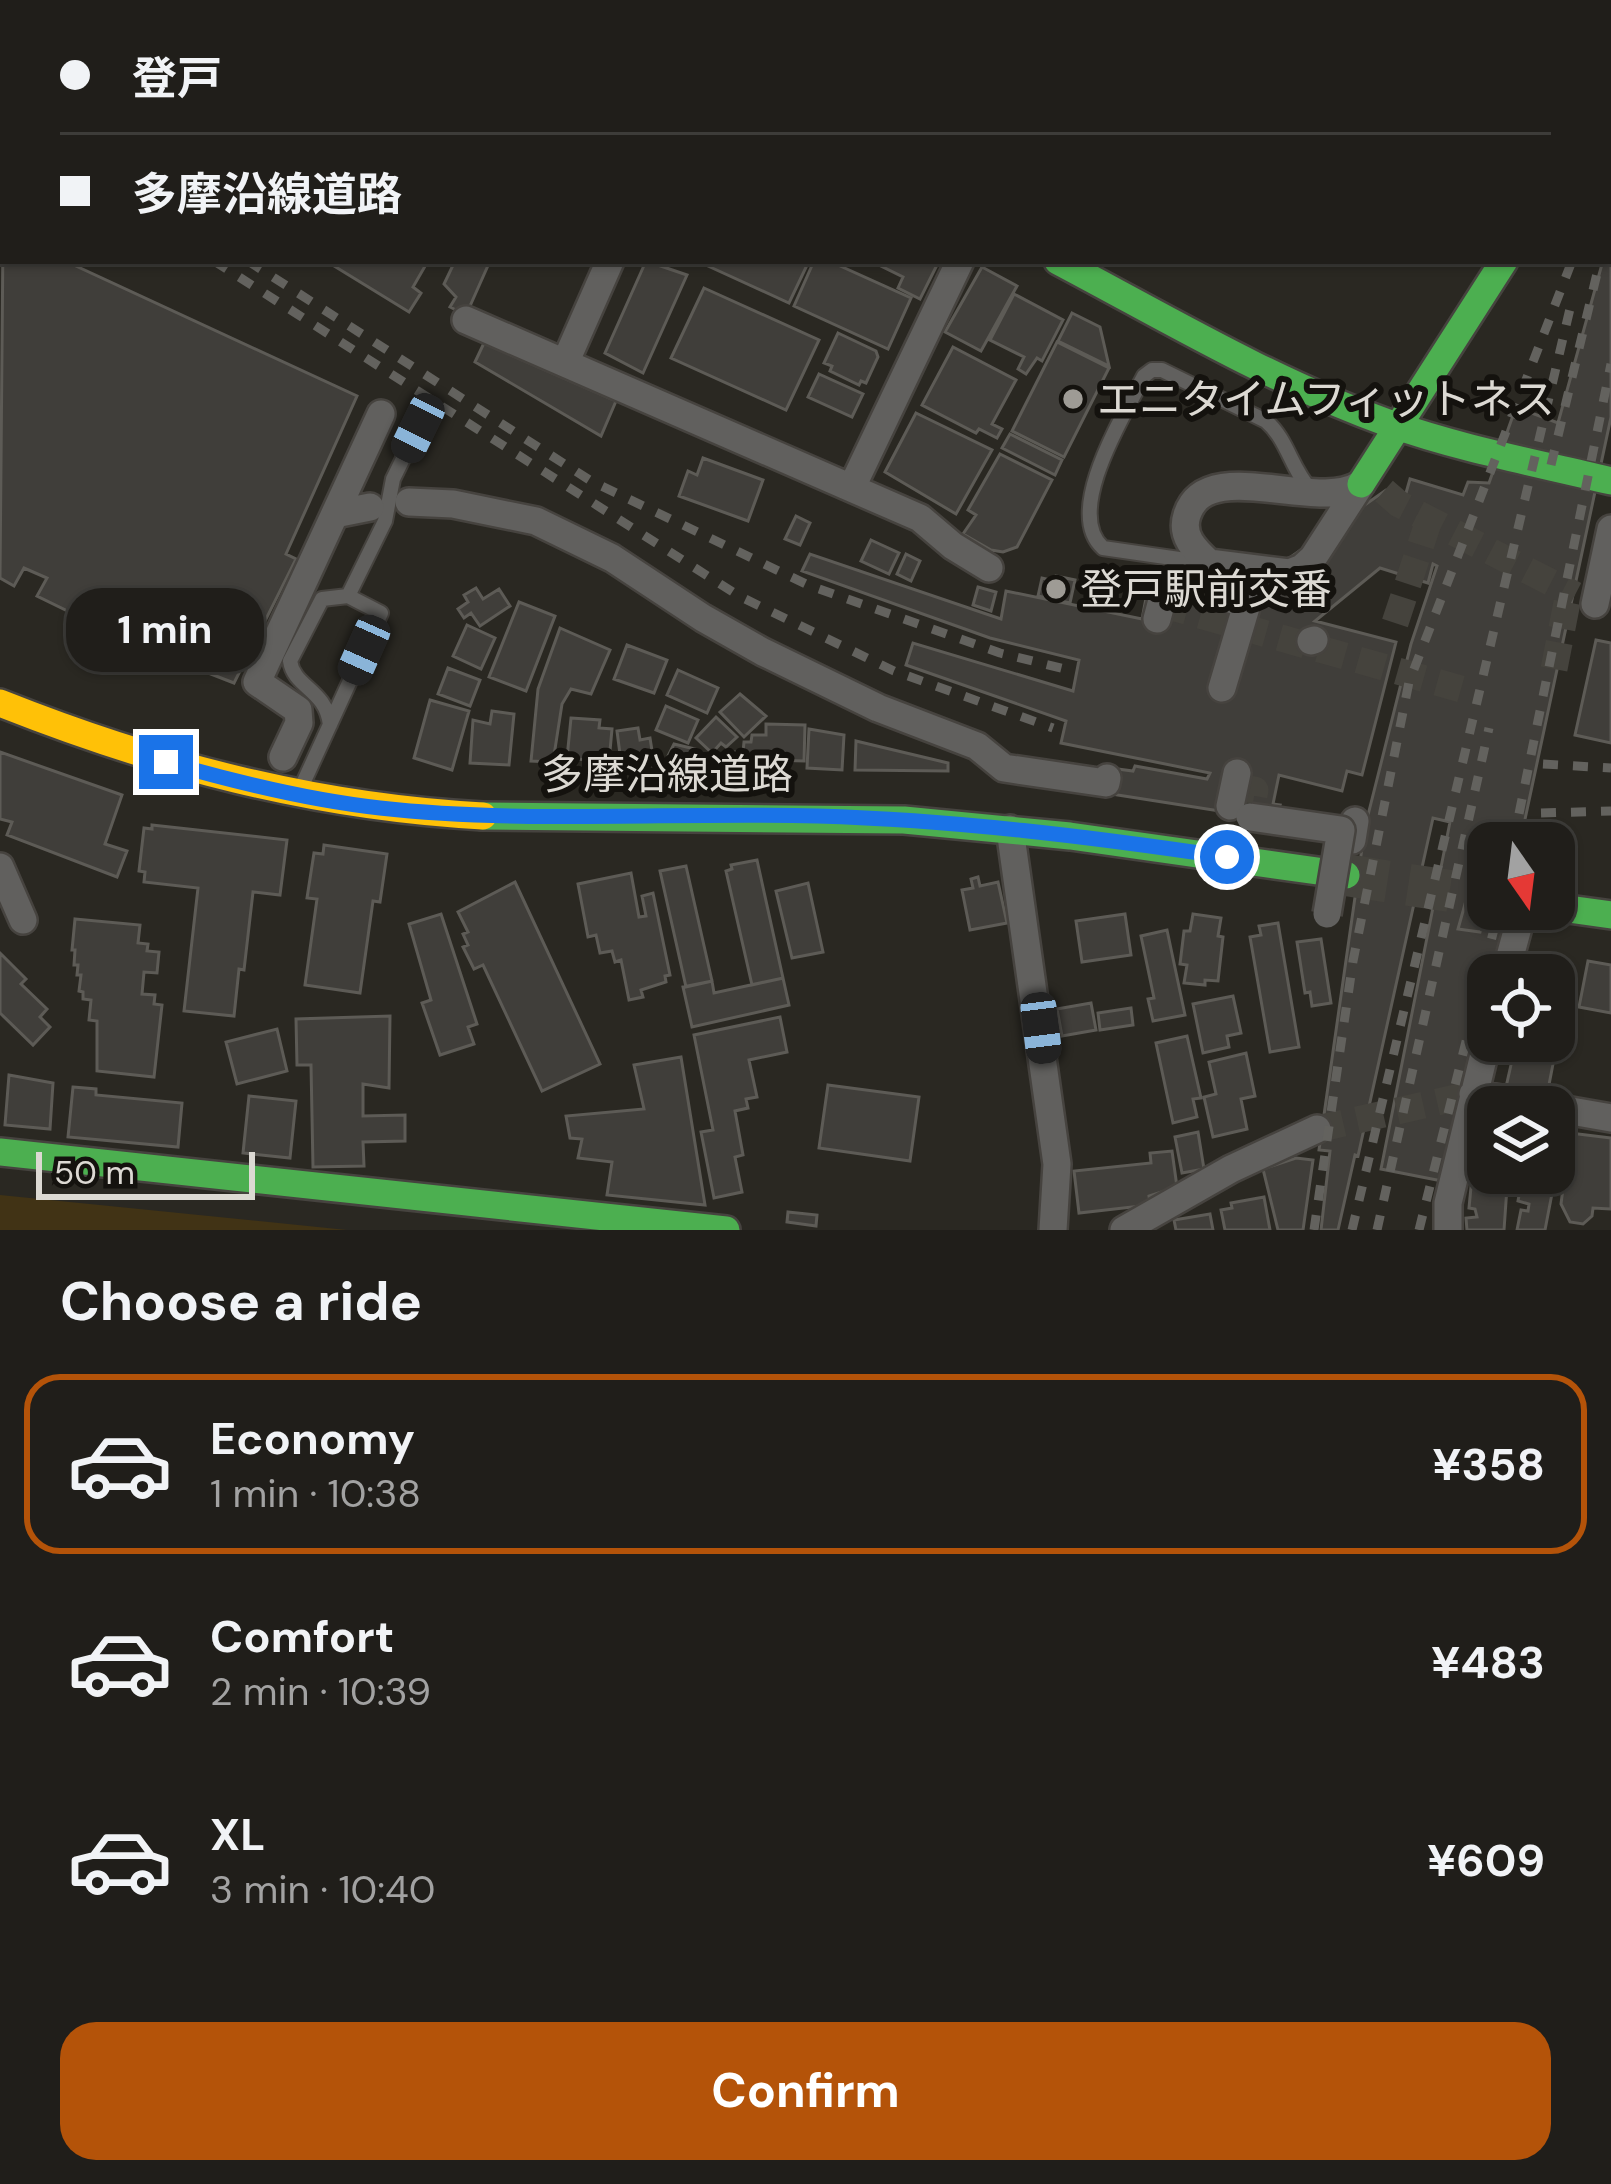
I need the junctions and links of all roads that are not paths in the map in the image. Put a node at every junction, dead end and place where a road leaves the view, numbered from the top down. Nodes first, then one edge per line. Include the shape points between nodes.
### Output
1 (609, 264) edge
2 (960, 264) edge
3 (1064, 264) edge
4 (1502, 264) edge
5 (466, 320) dead end
6 (565, 363) junction
7 (381, 414) dead end
8 (1399, 426) junction
9 (418, 428) dead end
10 (1611, 481) edge
11 (1375, 486) junction
12 (852, 487) junction
13 (1321, 495) junction
14 (409, 502) dead end
15 (370, 508) dead end
16 (334, 514) junction
17 (1611, 529) edge
18 (1209, 563) junction
19 (989, 568) dead end
20 (348, 596) junction
21 (1233, 600) dead end
22 (1594, 604) tunnel mouth
23 (1222, 688) dead end
24 (0, 703) edge
25 (330, 725) junction
26 (283, 758) dead end
27 (1237, 773) dead end
28 (1107, 778) dead end
29 (298, 795) junction
30 (1010, 829) junction
31 (0, 867) edge
32 (1346, 875) tunnel mouth
33 (1575, 910) edge
34 (1327, 914) dead end
35 (1611, 915) edge
36 (22, 920) dead end
37 (1575, 1112) edge
38 (1611, 1118) edge
39 (1467, 1120) edge
40 (1317, 1129) tunnel mouth
41 (0, 1152) edge
42 (726, 1230) edge
43 (1055, 1230) edge
44 (1124, 1230) edge
45 (1448, 1230) edge

1 - 6 street
2 - 12 street
3 - 8 street via 1269,370
4 - 8 street
5 - 6 street
6 - 12 street
7 - 16 street
8 - 10 street
8 - 11 street
9 - 20 lane
11 - 13 street
11 - 18 street via 1302,568
12 - 19 street via 920,518
13 - 18 street via 1242,486 1206,492 1184,525
13 - 18 lane via 1302,480 1266,421 1152,370 1108,447 1089,526 1103,548
14 - 28 street via 536,520 763,652 977,746 1004,768
15 - 16 street
16 - 26 street via 257,682 298,710
17 - 22 street
20 - 25 lane via 381,614
20 - 25 lane via 322,599 290,661 321,697
21 - 23 street via 1247,604
24 - 29 street, 多摩沿線道路 via 132,752
25 - 29 lane
27 - 34 street, bridge via 1240,812 1341,830
29 - 30 street, 多摩沿線道路 via 464,815 822,816
30 - 32 street, 多摩沿線道路
30 - 43 street via 1057,1164
31 - 36 street
33 - 35 street
37 - 38 street
39 - 45 street
40 - 44 street
41 - 42 street

